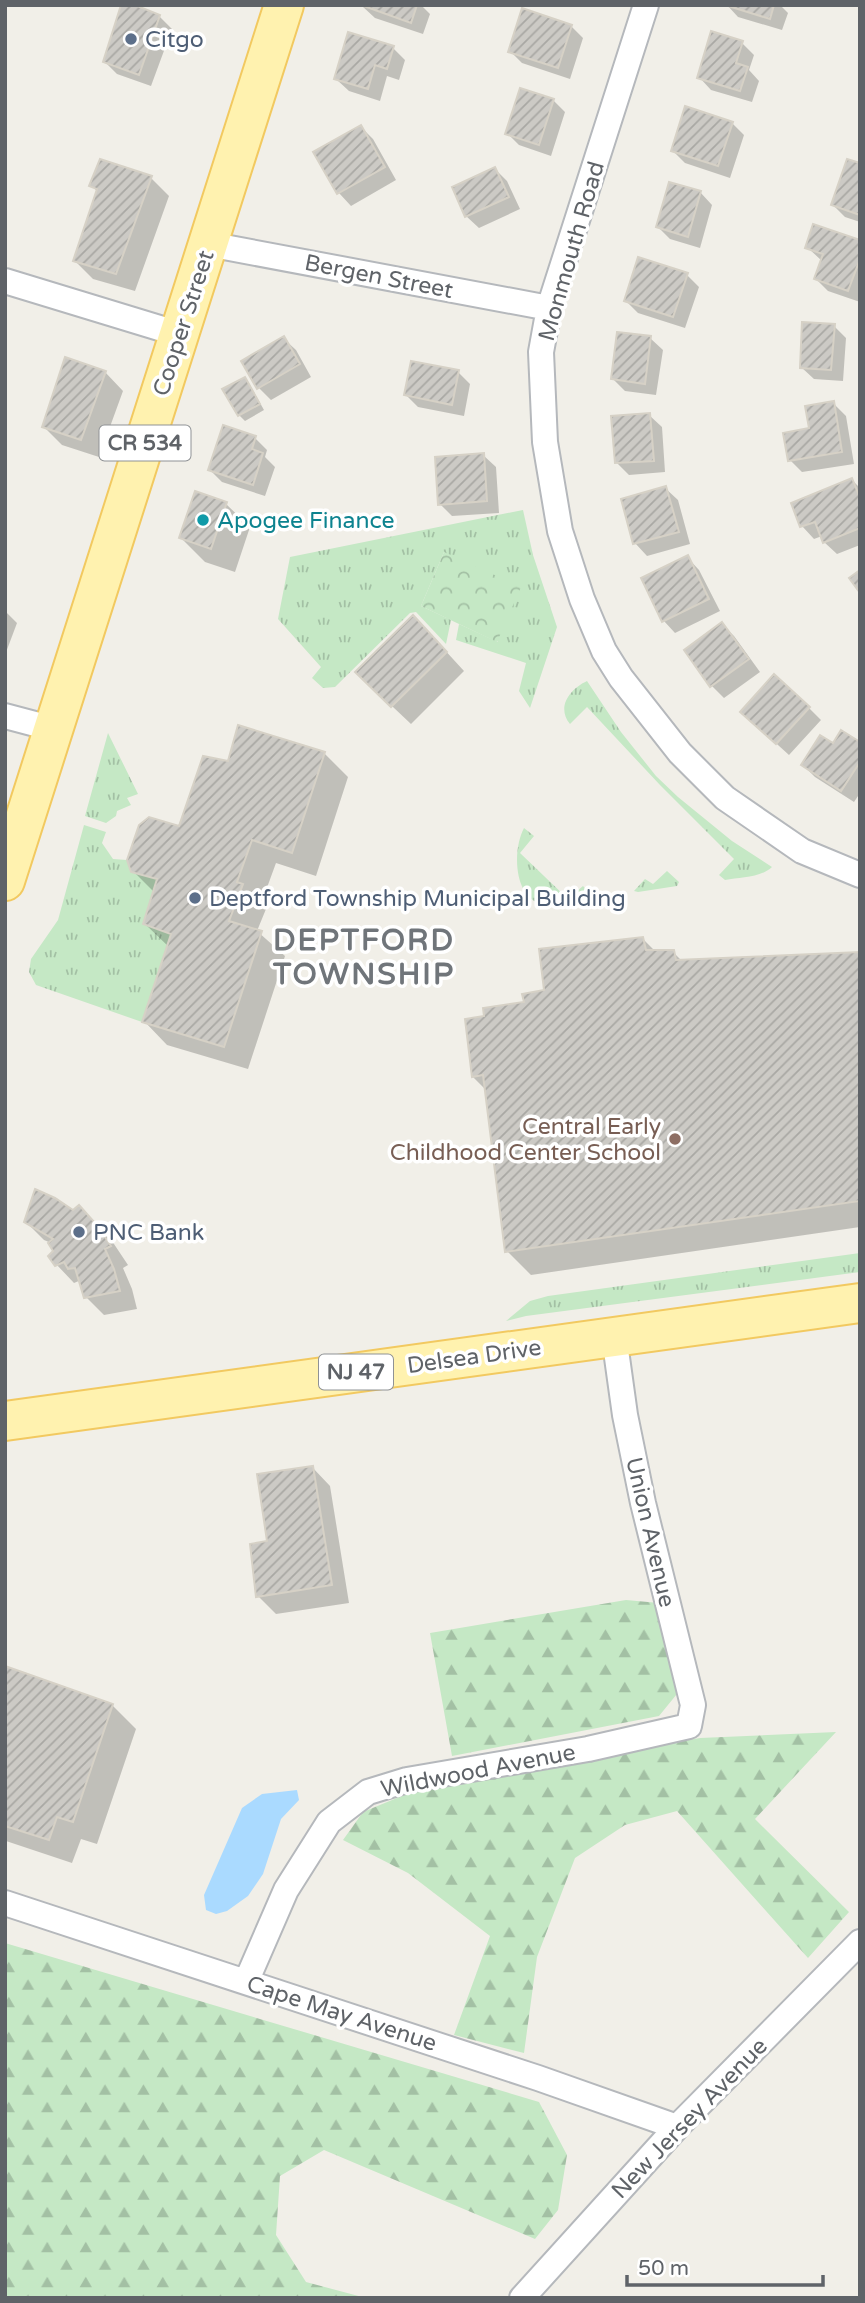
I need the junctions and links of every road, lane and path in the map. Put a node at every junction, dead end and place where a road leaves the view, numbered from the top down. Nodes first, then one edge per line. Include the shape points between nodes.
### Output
1 (284, 5) edge
2 (646, 5) edge
3 (208, 244) junction
4 (5, 281) edge
5 (549, 308) junction
6 (179, 334) junction
7 (5, 716) edge
8 (54, 729) junction
9 (860, 874) edge
10 (5, 881) edge
11 (860, 1303) edge
12 (614, 1336) junction
13 (5, 1421) edge
14 (689, 1726) joint
15 (5, 1903) edge
16 (860, 1942) edge
17 (246, 1982) junction
18 (677, 2127) junction
19 (522, 2298) edge

1 - 3 main road, Cooper Street / CR 534
2 - 5 street, Monmouth Road
3 - 5 street, Bergen Street
3 - 6 main road, Cooper Street / CR 534
4 - 6 street
5 - 9 street, Monmouth Road via 541,352 545,442 559,531 604,651 680,753 725,798 802,851
6 - 8 main road, Cooper Street / CR 534
7 - 8 street
8 - 10 main road, Cooper Street / CR 534
11 - 12 main road, Delsea Drive / NJ 47
12 - 13 main road, Delsea Drive / NJ 47
12 - 14 street, Union Avenue via 643,1503 693,1705
14 - 17 street, Wildwood Avenue via 407,1780 368,1792 329,1822 286,1890
15 - 17 street, Cape May Avenue
16 - 18 street, New Jersey Avenue
17 - 18 street, Cape May Avenue
18 - 19 street, New Jersey Avenue

